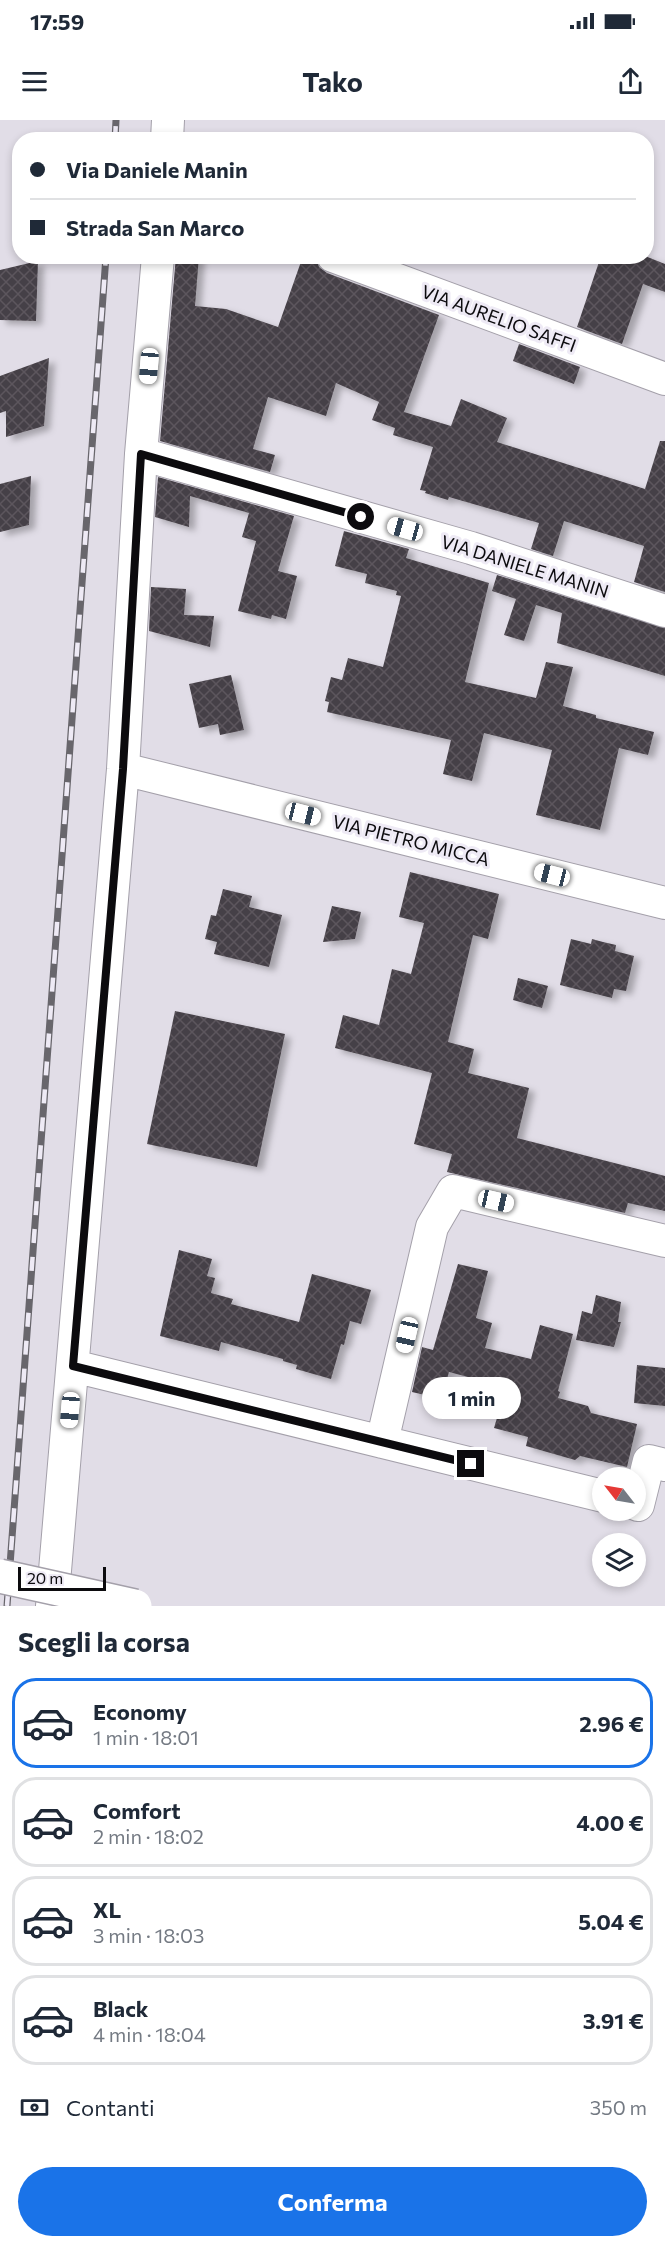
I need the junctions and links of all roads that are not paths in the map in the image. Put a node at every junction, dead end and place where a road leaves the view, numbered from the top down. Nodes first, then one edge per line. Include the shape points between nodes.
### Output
1 (157, 264) edge
2 (354, 264) edge
3 (665, 380) edge
4 (141, 454) junction
5 (665, 611) edge
6 (123, 769) junction
7 (665, 903) edge
8 (665, 1241) edge
9 (73, 1366) junction
10 (382, 1442) junction
11 (665, 1465) edge
12 (646, 1473) edge
13 (592, 1493) edge
14 (0, 1576) edge
15 (52, 1606) edge
16 (135, 1606) edge

1 - 4 street
2 - 3 street, VIA AURELIO SAFFI
4 - 5 street, VIA DANIELE MANIN via 471,548
4 - 6 street
6 - 7 street, VIA PIETRO MICCA
6 - 9 street
8 - 10 street via 453,1191 432,1227
9 - 10 street
9 - 15 street
10 - 13 street
11 - 12 street via 649,1461
14 - 16 main road, bridge

